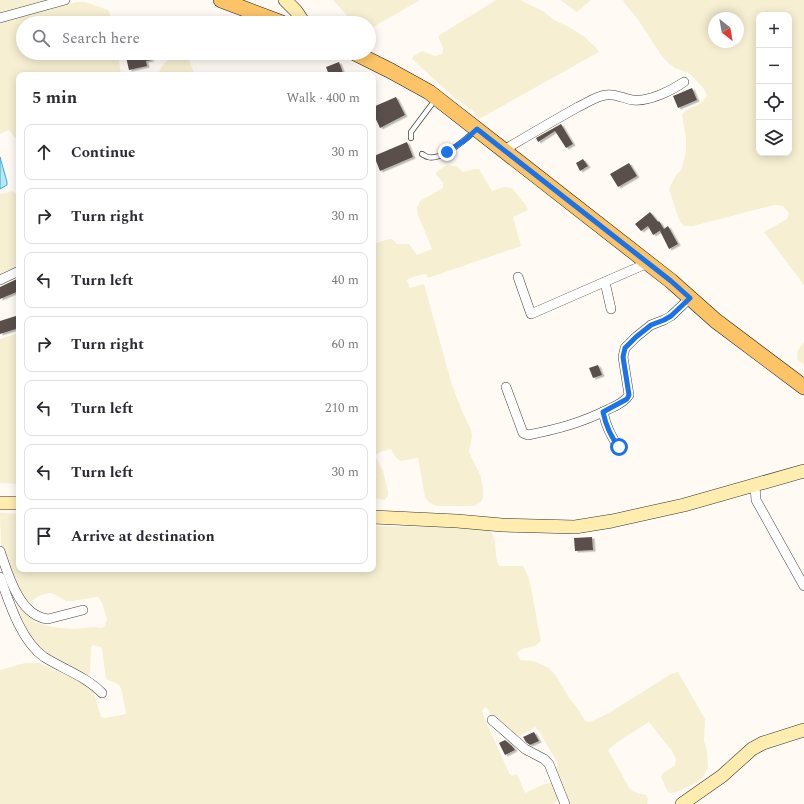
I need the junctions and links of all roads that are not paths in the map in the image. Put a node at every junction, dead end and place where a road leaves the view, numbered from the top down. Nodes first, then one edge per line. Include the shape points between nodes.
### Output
1 (65, 0) edge
2 (221, 0) edge
3 (285, 0) edge
4 (255, 16) edge
5 (299, 16) edge
6 (0, 18) edge
7 (370, 60) edge
8 (684, 82) dead end
9 (437, 98) junction
10 (477, 129) junction
11 (411, 138) dead end
12 (504, 150) junction
13 (422, 154) dead end
14 (648, 263) junction
15 (16, 272) edge
16 (518, 277) dead end
17 (0, 280) edge
18 (605, 282) junction
19 (690, 298) junction
20 (611, 309) dead end
21 (506, 387) dead end
22 (804, 387) edge
23 (603, 412) junction
24 (619, 447) dead end
25 (804, 471) edge
26 (755, 486) junction
27 (0, 503) edge
28 (16, 503) edge
29 (376, 517) edge
30 (0, 551) edge
31 (0, 577) edge
32 (804, 586) edge
33 (83, 610) dead end
34 (102, 693) dead end
35 (492, 720) dead end
36 (804, 730) edge
37 (565, 804) edge
38 (682, 804) edge

1 - 6 street
2 - 4 main road
3 - 5 main road
7 - 9 main road
8 - 12 street via 670,91 642,100 606,94
9 - 10 main road
9 - 11 lane via 410,132
10 - 12 main road
10 - 13 lane via 457,146 436,157
12 - 14 main road
14 - 18 street
14 - 19 main road
15 - 17 street
16 - 18 street via 531,314
18 - 20 street
19 - 22 main road via 716,321
19 - 23 street via 671,316 651,325 625,348 623,357 629,395 627,399
21 - 23 street via 523,433 528,435 566,427
23 - 24 street via 607,429
25 - 26 main road
26 - 29 main road via 612,521 575,527 502,526
26 - 32 street via 756,500
27 - 28 main road
30 - 33 street via 12,584 33,614 48,619
31 - 34 street via 19,624 33,648
35 - 37 street via 549,764
36 - 38 main road via 752,748 722,776

